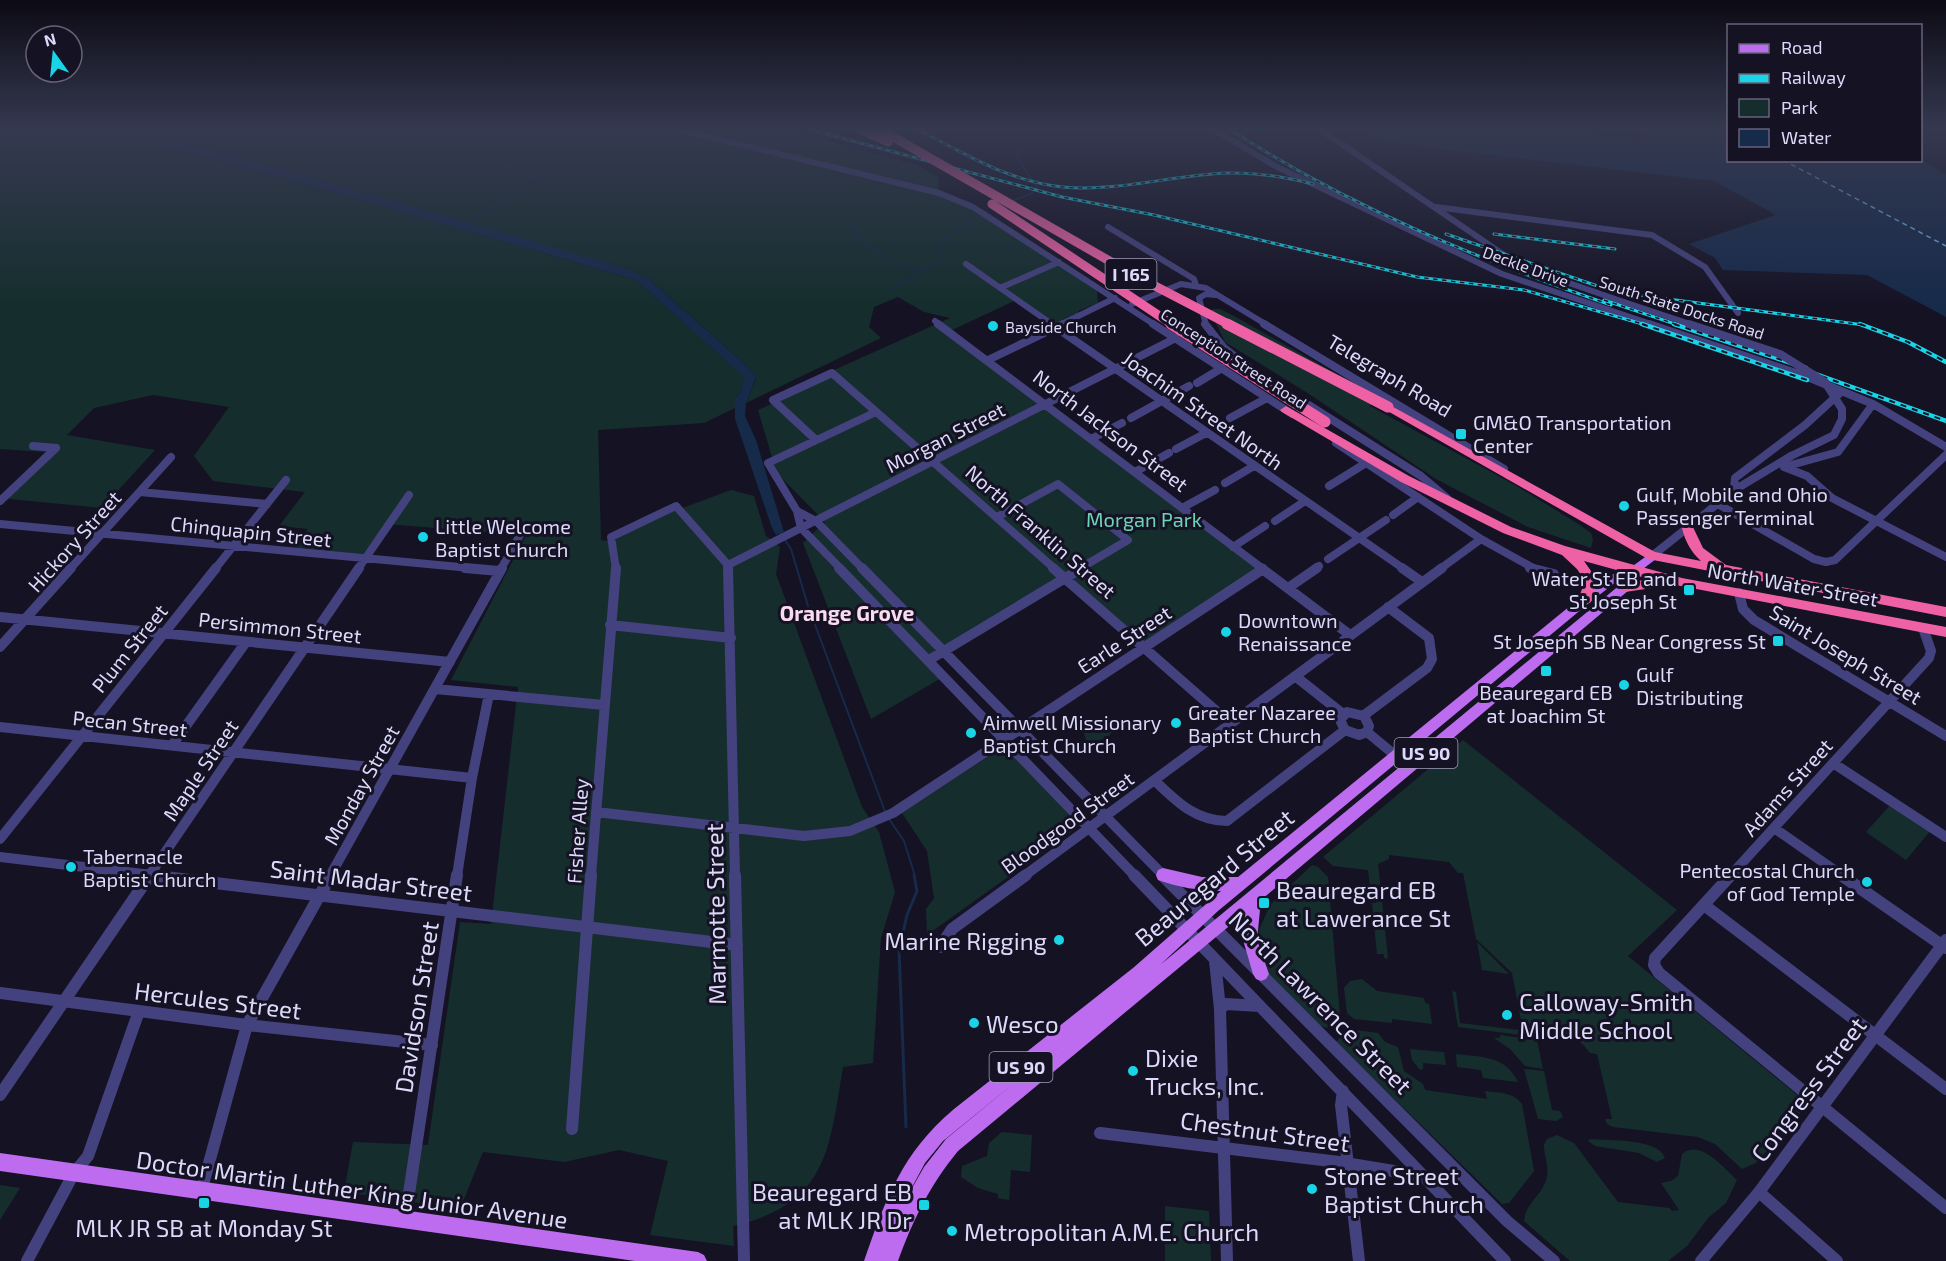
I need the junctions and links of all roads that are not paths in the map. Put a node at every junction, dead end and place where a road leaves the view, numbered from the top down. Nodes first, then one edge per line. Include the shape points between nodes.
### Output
1 (922, 189) edge
2 (965, 189) edge
3 (983, 189) edge
4 (1323, 189) edge
5 (1409, 189) edge
6 (1436, 207) junction
7 (1108, 227) dead end
8 (1059, 262) junction
9 (966, 264) dead end
10 (1196, 285) junction
11 (1000, 288) junction
12 (1221, 296) junction
13 (1118, 300) junction
14 (1144, 300) junction
15 (1738, 313) dead end
16 (1148, 320) junction
17 (935, 321) dead end
18 (1056, 327) junction
19 (1176, 338) junction
20 (988, 360) junction
21 (1222, 368) junction
22 (1116, 369) junction
23 (1843, 390) junction
24 (1268, 398) junction
25 (1162, 401) junction
26 (1046, 404) junction
27 (1873, 404) junction
28 (1286, 410) junction
29 (876, 412) junction
30 (1131, 418) dead end
31 (1230, 418) dead end
32 (1122, 423) dead end
33 (1206, 433) junction
34 (1091, 439) junction
35 (816, 440) junction
36 (33, 446) dead end
37 (1946, 447) edge
38 (1946, 455) edge
39 (1791, 456) joint
40 (171, 458) dead end
41 (933, 462) junction
42 (1366, 463) junction
43 (1254, 466) junction
44 (1784, 467) junction
45 (1135, 472) junction
46 (1752, 475) junction
47 (1518, 478) junction
48 (286, 480) dead end
49 (1225, 483) dead end
50 (1329, 486) dead end
51 (1734, 488) junction
52 (1215, 490) dead end
53 (140, 492) junction
54 (409, 495) dead end
55 (1418, 497) junction
56 (0, 501) edge
57 (1305, 501) junction
58 (1452, 502) junction
59 (1716, 503) junction
60 (267, 504) junction
61 (1182, 508) junction
62 (797, 511) junction
63 (997, 517) junction
64 (816, 521) junction
65 (1275, 521) dead end
66 (1878, 522) junction
67 (0, 524) edge
68 (1265, 526) dead end
69 (801, 528) junction
70 (1688, 528) junction
71 (105, 534) junction
72 (520, 535) dead end
73 (1359, 538) junction
74 (1481, 538) junction
75 (233, 546) junction
76 (1233, 547) junction
77 (1562, 550) junction
78 (1652, 556) junction
79 (1946, 557) edge
80 (365, 559) junction
81 (1329, 559) dead end
82 (728, 565) junction
83 (1319, 566) dead end
84 (1263, 569) junction
85 (1634, 571) junction
86 (499, 572) junction
87 (1736, 573) junction
88 (1554, 574) dead end
89 (1066, 579) junction
90 (1422, 582) junction
91 (1682, 584) junction
92 (1701, 586) junction
93 (1625, 587) junction
94 (1287, 588) junction
95 (1739, 593) junction
96 (1585, 600) junction
97 (1388, 607) junction
98 (1946, 613) edge
99 (0, 617) edge
100 (25, 620) junction
101 (610, 625) junction
102 (1923, 628) junction
103 (1946, 632) edge
104 (164, 634) junction
105 (1350, 635) junction
106 (731, 638) junction
107 (246, 642) junction
108 (0, 647) edge
109 (1144, 647) junction
110 (305, 648) junction
111 (944, 652) junction
112 (1519, 654) junction
113 (929, 660) junction
114 (450, 662) junction
115 (1295, 676) junction
116 (435, 689) junction
117 (489, 694) junction
118 (1889, 701) junction
119 (604, 705) junction
120 (1343, 714) junction
121 (1363, 716) junction
122 (1464, 722) junction
123 (1230, 723) junction
124 (0, 728) edge
125 (1020, 729) junction
126 (1345, 730) junction
127 (1366, 732) junction
128 (82, 736) junction
129 (1946, 736) edge
130 (1005, 738) junction
131 (173, 744) junction
132 (233, 752) junction
133 (1396, 756) junction
134 (1833, 763) junction
135 (391, 769) junction
136 (472, 778) junction
137 (1154, 780) junction
138 (1364, 783) junction
139 (596, 812) junction
140 (1104, 816) junction
141 (1089, 827) junction
142 (735, 828) junction
143 (1774, 828) junction
144 (1946, 837) edge
145 (0, 839) edge
146 (0, 857) edge
147 (1163, 874) junction
148 (150, 875) junction
149 (1242, 883) junction
150 (320, 896) junction
151 (1254, 897) junction
152 (1704, 905) junction
153 (452, 911) junction
154 (1203, 916) junction
155 (588, 927) junction
156 (1216, 929) junction
157 (1192, 937) junction
158 (737, 945) junction
159 (1945, 945) edge
160 (940, 947) dead end
161 (1215, 961) junction
162 (1261, 974) junction
163 (0, 993) edge
164 (64, 1001) junction
165 (1260, 1006) junction
166 (1220, 1009) junction
167 (139, 1011) junction
168 (248, 1025) junction
169 (1876, 1035) junction
170 (432, 1045) junction
171 (1946, 1089) edge
172 (1343, 1091) junction
173 (0, 1095) edge
174 (1823, 1106) junction
175 (572, 1129) dead end
176 (1100, 1133) dead end
177 (1224, 1147) junction
178 (0, 1162) edge
179 (1347, 1165) junction
180 (74, 1173) junction
181 (1424, 1176) junction
182 (201, 1192) junction
183 (1759, 1192) junction
184 (1946, 1208) edge
185 (405, 1220) junction
186 (27, 1261) edge
187 (699, 1261) edge
188 (744, 1261) edge
189 (873, 1261) edge
190 (889, 1261) edge
191 (1227, 1261) edge
192 (1359, 1261) edge
193 (1505, 1261) edge
194 (1554, 1261) edge
195 (1701, 1261) edge
196 (1837, 1261) edge

1 - 8 street, Conception Street Road via 973,207
2 - 58 highway, I 165, bridge
3 - 47 highway, I 165, bridge via 1134,275
4 - 23 street, Deckle Drive via 1502,274
5 - 6 street, South State Docks Road
6 - 15 street via 1652,235 1706,267
6 - 39 street, South State Docks Road, bridge via 1510,259 1540,273 1780,354 1825,382 1842,409 1839,429
7 - 10 street, Telegraph Road via 1194,279
8 - 11 street
8 - 13 street, Conception Street Road
9 - 11 street, Joachim Street North
10 - 12 street, Telegraph Road
10 - 14 street via 1176,285
11 - 18 street, Joachim Street North
12 - 47 street, Telegraph Road
12 - 58 street via 1206,294 1198,301 1206,328 1221,345 1250,369 1421,476
13 - 14 street via 1133,304
13 - 16 street, Conception Street Road
13 - 18 street
14 - 16 street via 1141,309
16 - 19 street, Conception Street Road
17 - 20 street, North Jackson Street
18 - 20 street
18 - 22 street, Joachim Street North
19 - 21 street, Conception Street Road
19 - 22 street, Morgan Street
20 - 26 street, North Jackson Street
21 - 24 street, Conception Street Road
21 - 25 street
22 - 25 street, Joachim Street North
22 - 26 street, Morgan Street
23 - 27 street, Deckle Drive
23 - 51 street via 1805,425 1735,478
24 - 28 street, Conception Street Road
24 - 31 street
25 - 30 street
25 - 33 street, Joachim Street North
26 - 34 street, North Jackson Street
26 - 41 street, Morgan Street
27 - 37 street, Deckle Drive
27 - 44 street via 1838,452
28 - 42 street, Conception Street Road
28 - 58 highway
29 - 35 street
29 - 35 street, North Franklin Street via 832,374 773,400
29 - 41 street, North Franklin Street
32 - 34 street
33 - 43 street, Joachim Street North
33 - 45 street
34 - 45 street, North Jackson Street
35 - 62 street via 768,463
36 - 56 street via 56,448
38 - 66 street
39 - 46 street, Beauregard Street
40 - 53 street, Hickory Street
41 - 63 street, North Franklin Street
41 - 64 street, Morgan Street
42 - 50 street
42 - 55 street, Conception Street Road
43 - 49 street
43 - 57 street, Joachim Street North
44 - 46 street
44 - 66 street via 1802,474 1832,498
45 - 61 street, North Jackson Street
46 - 51 street, Beauregard Street
47 - 78 highway, Telegraph Road
48 - 60 street, Plum Street
51 - 59 street, Beauregard Street
52 - 61 street
53 - 60 street
53 - 71 street, Hickory Street
54 - 80 street, Maple Street
55 - 73 street
55 - 74 street, Conception Street Road
57 - 65 street
57 - 73 street, Joachim Street North
58 - 77 highway via 1507,530
59 - 66 street via 1814,559 1826,562 1835,560
59 - 70 street, Beauregard Street
60 - 75 street, Plum Street
61 - 76 street, North Jackson Street
62 - 64 street, North Lawrence Street
62 - 69 street
63 - 89 street, North Franklin Street
63 - 89 street via 1058,484 1128,540
64 - 69 street, Morgan Street
64 - 111 street, North Lawrence Street
66 - 79 street
67 - 71 street, Chinquapin Street
68 - 76 street
69 - 82 street, Morgan Street
69 - 113 street
70 - 78 street, Beauregard Street
70 - 87 highway via 1694,548 1701,555
71 - 75 street, Chinquapin Street
71 - 100 street, Hickory Street
72 - 86 street, Monday Street
73 - 81 street
73 - 90 street, Joachim Street North
74 - 88 street, Conception Street Road via 1530,568
74 - 90 street, Bloodgood Street
75 - 80 street, Chinquapin Street
75 - 104 street, Plum Street
76 - 84 street, North Jackson Street
77 - 78 highway via 1613,560
77 - 85 highway, North Water Street
77 - 96 highway via 1589,574 1592,585
78 - 85 main road, Beauregard Street
78 - 87 highway, North Water Street
78 - 92 highway via 1671,572
80 - 86 street, Chinquapin Street
80 - 110 street, Maple Street
82 - 101 street, Fisher Alley via 676,506 611,537 617,575
82 - 106 street, Marmotte Street
83 - 94 street
84 - 94 street, North Jackson Street
84 - 109 street, Earle Street
85 - 91 highway, North Water Street
85 - 93 main road, Beauregard Street / US 90
85 - 96 main road, Beauregard Street via 1612,579
86 - 114 street, Monday Street
87 - 98 highway, North Water Street
89 - 109 street, North Franklin Street
89 - 111 street
90 - 97 street, Bloodgood Street
91 - 92 highway, North Water Street
91 - 93 highway via 1651,582
92 - 95 highway, North Water Street
93 - 122 main road, Beauregard Street / US 90
94 - 105 street, North Jackson Street
95 - 102 highway, North Water Street
95 - 118 street, Saint Joseph Street via 1743,609 1754,620
96 - 112 main road, Beauregard Street / US 90
97 - 105 street, Bloodgood Street
97 - 121 street via 1429,638 1432,658 1427,668
99 - 100 street, Persimmon Street
100 - 104 street, Persimmon Street
100 - 108 street, Hickory Street
101 - 106 street
101 - 119 street, Fisher Alley
102 - 103 highway, North Water Street
102 - 118 street, Adams Street via 1931,651 1929,658
104 - 107 street, Persimmon Street
104 - 128 street, Plum Street
105 - 115 street, Bloodgood Street
106 - 142 street, Marmotte Street
107 - 110 street, Persimmon Street
107 - 131 street
109 - 123 street, North Franklin Street
109 - 125 street, Earle Street
110 - 114 street, Persimmon Street
110 - 132 street, Maple Street
111 - 113 street
111 - 125 street, North Lawrence Street
112 - 122 main road via 1506,675 1463,712
112 - 133 main road, Beauregard Street / US 90
113 - 130 street
114 - 116 street, Monday Street
115 - 120 street
115 - 123 street, Bloodgood Street
116 - 117 street
116 - 135 street, Monday Street
117 - 119 street
117 - 136 street, Davidson Street
118 - 129 street, Saint Joseph Street
118 - 134 street, Adams Street
119 - 139 street, Fisher Alley
120 - 121 street
120 - 126 street via 1340,723
121 - 127 street via 1369,722
122 - 138 main road via 1447,725 1395,766
122 - 151 main road, Beauregard Street / US 90
123 - 137 street, Bloodgood Street
124 - 128 street, Pecan Street
125 - 130 street, Earle Street
125 - 140 street, North Lawrence Street
126 - 127 street via 1359,735
126 - 137 street via 1227,821 1200,819
127 - 133 street
128 - 131 street, Pecan Street
128 - 145 street, Plum Street
130 - 141 street
130 - 142 street, Earle Street via 893,813 861,829 822,836
131 - 132 street, Pecan Street
132 - 135 street, Pecan Street
132 - 148 street, Maple Street
133 - 138 main road, Beauregard Street / US 90
134 - 143 street, Adams Street
134 - 144 street
135 - 136 street, Pecan Street
135 - 150 street, Monday Street
136 - 153 street, Davidson Street
137 - 140 street, Bloodgood Street
138 - 149 main road, Beauregard Street / US 90
139 - 142 street, Earle Street
139 - 155 street, Fisher Alley
140 - 141 street, Bloodgood Street
140 - 147 street, North Lawrence Street
141 - 157 street
141 - 160 street, Bloodgood Street via 952,929
142 - 158 street, Marmotte Street
143 - 152 street, Adams Street
143 - 159 street
146 - 148 street, Saint Madar Street
147 - 149 main road via 1202,885
147 - 154 street, North Lawrence Street
148 - 150 street, Saint Madar Street
148 - 164 street, Maple Street
149 - 154 main road, Beauregard Street / US 90
150 - 153 street, Saint Madar Street
150 - 168 street, Monday Street
151 - 156 main road, Beauregard Street / US 90
151 - 162 main road via 1250,940
152 - 169 street
152 - 174 street, Adams Street via 1655,958 1654,965
153 - 155 street, Saint Madar Street
153 - 170 street, Davidson Street
154 - 156 street, North Lawrence Street
154 - 157 main road, Beauregard Street / US 90
155 - 158 street, Saint Madar Street
155 - 175 street, Fisher Alley
156 - 157 main road, Beauregard Street / US 90
156 - 162 street, North Lawrence Street
157 - 161 street
157 - 189 main road, Beauregard Street / US 90 via 956,1119 921,1155 899,1189
157 - 190 main road, Beauregard Street / US 90 via 952,1145 929,1170 910,1202
158 - 188 street, Marmotte Street
159 - 169 street, Congress Street
161 - 165 street
161 - 166 street
162 - 194 street, North Lawrence Street via 1507,1221
163 - 164 street, Hercules Street
164 - 167 street, Hercules Street
164 - 173 street, Maple Street
165 - 166 street via 1226,1004
165 - 172 street
166 - 177 street
167 - 168 street, Hercules Street
167 - 180 street via 88,1156
168 - 170 street, Hercules Street
168 - 182 street, Monday Street
169 - 171 street
169 - 174 street, Congress Street
170 - 185 street, Davidson Street
172 - 179 street
172 - 181 street
174 - 183 street, Congress Street
174 - 184 street
176 - 177 street, Chestnut Street
177 - 179 street, Chestnut Street
177 - 191 street
178 - 180 main road, Doctor Martin Luther King Junior Avenue
179 - 181 street, Chestnut Street
179 - 192 street
180 - 182 main road, Doctor Martin Luther King Junior Avenue
180 - 186 street
181 - 193 street
182 - 185 main road, Doctor Martin Luther King Junior Avenue
183 - 195 street, Congress Street
183 - 196 street
185 - 187 main road, Doctor Martin Luther King Junior Avenue

